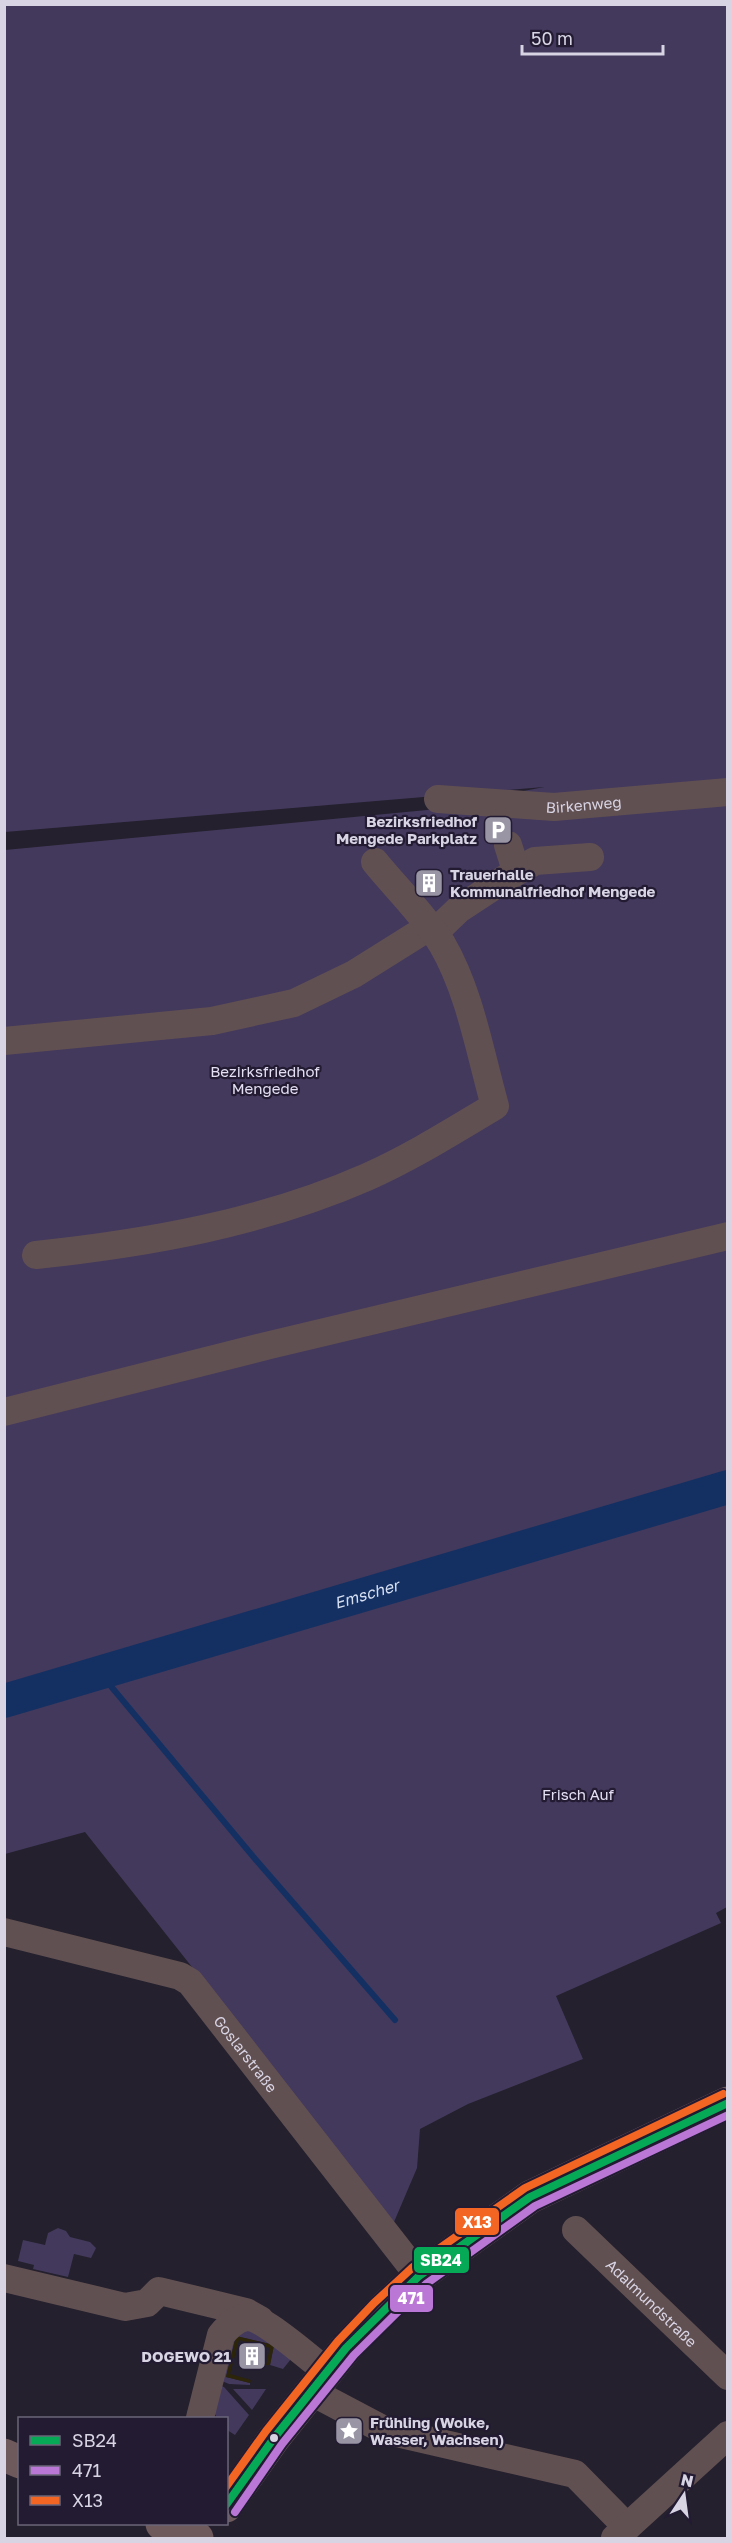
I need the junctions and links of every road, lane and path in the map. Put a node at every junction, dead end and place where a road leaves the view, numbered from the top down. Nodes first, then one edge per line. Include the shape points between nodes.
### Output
1 (728, 778) edge
2 (728, 792) edge
3 (438, 799) dead end
4 (518, 805) junction
5 (508, 845) dead end
6 (590, 857) dead end
7 (375, 862) dead end
8 (514, 873) junction
9 (432, 930) junction
10 (4, 1041) edge
11 (728, 1236) edge
12 (36, 1255) dead end
13 (4, 1412) edge
14 (4, 1932) edge
15 (728, 2103) edge
16 (576, 2230) dead end
17 (419, 2276) junction
18 (4, 2278) edge
19 (260, 2320) junction
20 (728, 2376) edge
21 (320, 2382) junction
22 (200, 2417) edge
23 (728, 2435) edge
24 (4, 2455) edge
25 (18, 2461) edge
26 (228, 2503) edge
27 (167, 2525) edge
28 (215, 2525) edge
29 (621, 2533) edge
30 (197, 2538) edge
31 (207, 2538) edge

1 - 4 street via 548,792
2 - 4 street, Birkenweg via 555,807
3 - 4 street, Birkenweg
5 - 8 street
6 - 8 street via 535,861
7 - 9 street
8 - 9 street
9 - 10 street via 294,1003 212,1021
9 - 12 street via 464,995 495,1106 428,1146 304,1202 211,1229
11 - 13 street
14 - 17 street, Goslarstraße via 171,1973 190,1982
15 - 17 main road via 530,2197
16 - 20 street, Adalmundstraße
17 - 21 main road via 381,2311
18 - 19 street via 125,2307 147,2303 159,2291
19 - 21 street
19 - 22 street via 245,2317 230,2325 221,2336
21 - 26 main road
21 - 29 street via 384,2430 575,2474
23 - 29 street
24 - 25 main road
27 - 30 main road
28 - 31 main road

